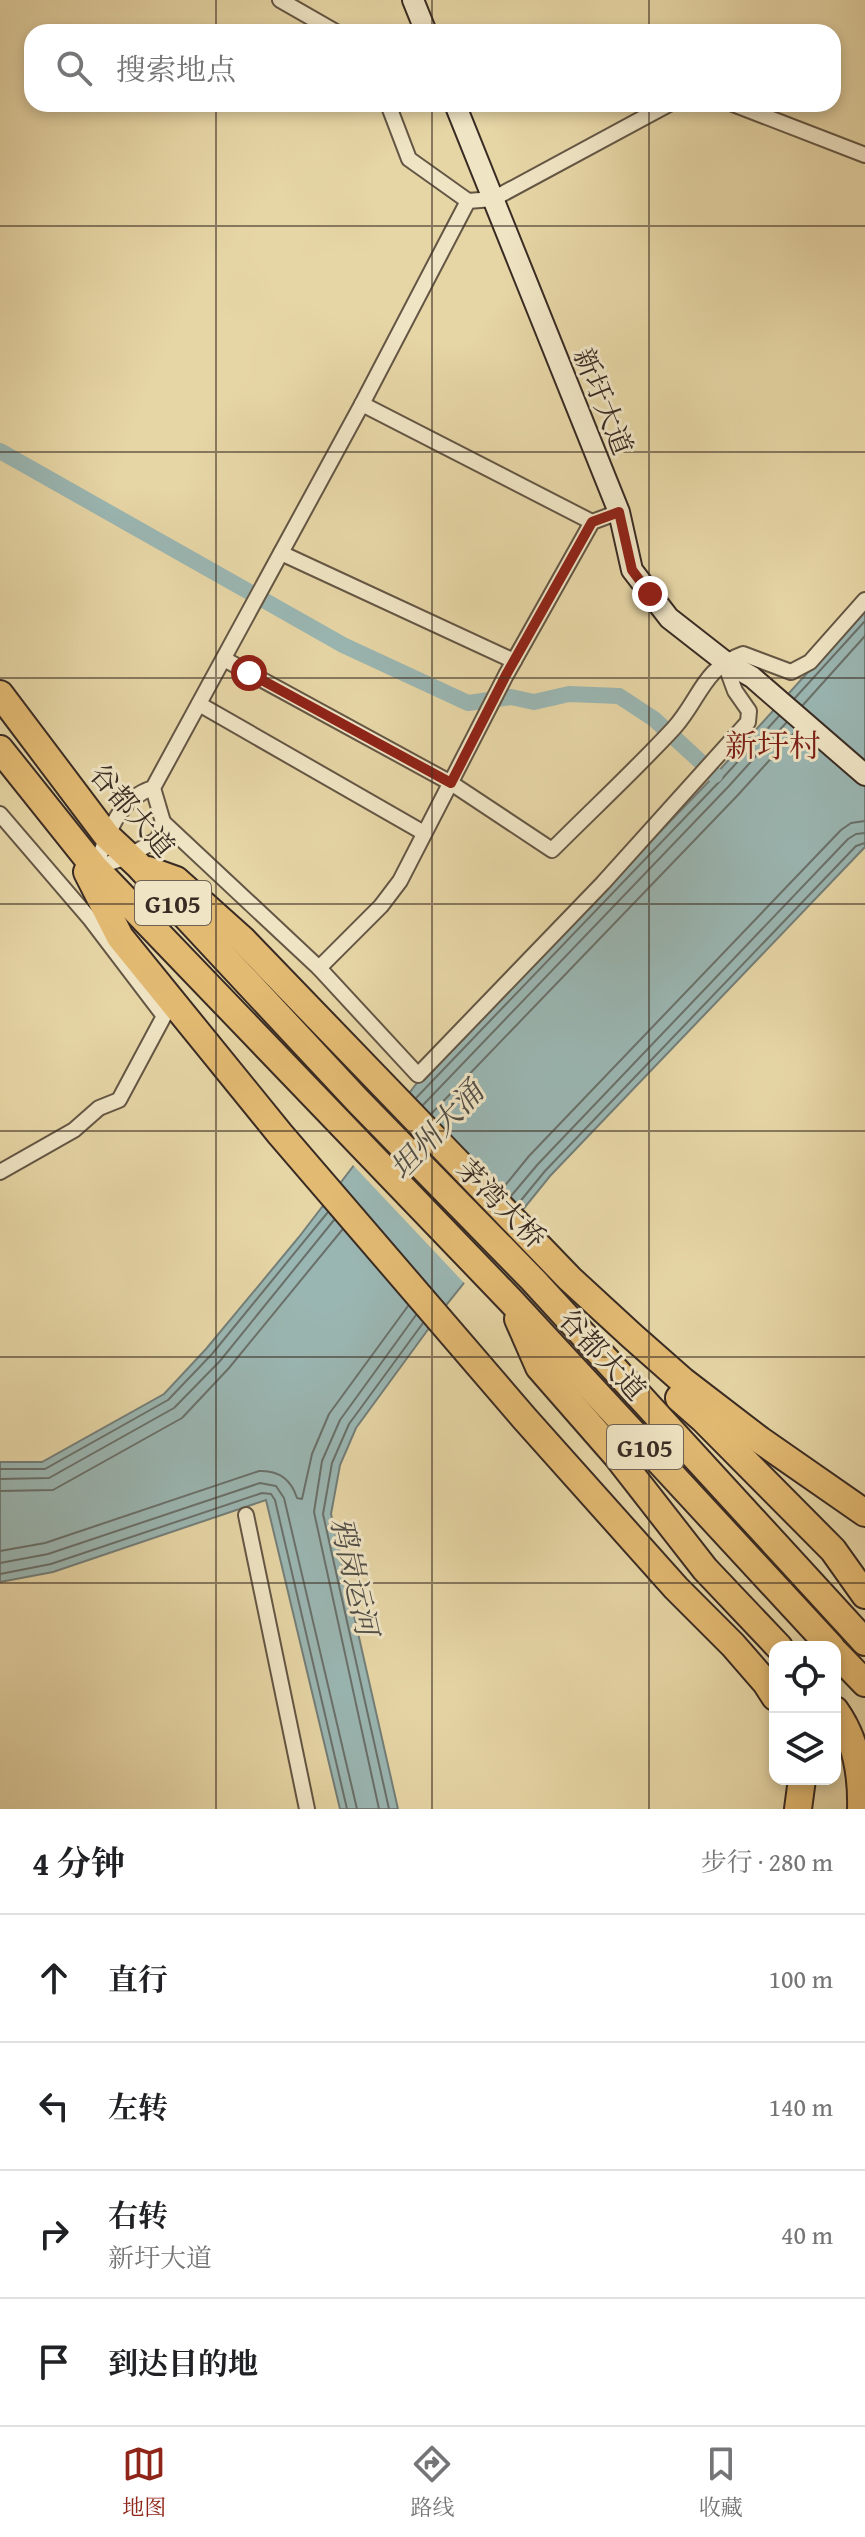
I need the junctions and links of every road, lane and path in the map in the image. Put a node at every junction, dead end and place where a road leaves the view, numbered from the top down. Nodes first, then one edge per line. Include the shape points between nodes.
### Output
1 (280, 0) edge
2 (413, 0) edge
3 (322, 24) edge
4 (423, 24) edge
5 (391, 112) edge
6 (458, 112) edge
7 (654, 112) edge
8 (754, 112) edge
9 (865, 155) edge
10 (493, 199) junction
11 (468, 201) junction
12 (362, 404) junction
13 (619, 512) junction
14 (592, 522) junction
15 (281, 553) junction
16 (865, 600) edge
17 (224, 659) junction
18 (514, 661) junction
19 (724, 661) junction
20 (0, 694) edge
21 (199, 704) junction
22 (0, 749) edge
23 (865, 775) edge
24 (451, 783) junction
25 (153, 788) junction
26 (0, 814) edge
27 (163, 822) junction
28 (424, 833) junction
29 (107, 836) junction
30 (69, 837) junction
31 (132, 861) junction
32 (95, 868) junction
33 (319, 968) junction
34 (358, 1101) joint
35 (0, 1172) edge
36 (533, 1280) junction
37 (511, 1301) junction
38 (865, 1513) edge
39 (246, 1515) dead end
40 (864, 1592) edge
41 (773, 1641) edge
42 (825, 1641) edge
43 (865, 1642) edge
44 (841, 1658) edge
45 (865, 1683) edge
46 (769, 1688) edge
47 (841, 1703) edge
48 (837, 1713) edge
49 (865, 1726) edge
50 (801, 1785) edge
51 (307, 1809) edge
52 (798, 1809) edge
53 (861, 1809) edge

1 - 3 street
2 - 4 street
5 - 11 street via 409,159
6 - 10 street, 新圩大道
7 - 10 street
8 - 9 street
10 - 11 street
10 - 13 street, 新圩大道
11 - 12 street
12 - 14 street
12 - 15 street
13 - 14 street
13 - 19 street, 新圩大道 via 632,570 669,618
14 - 18 street
15 - 17 street
15 - 18 street
16 - 19 street via 810,662 791,672 743,654
17 - 21 street
17 - 24 street
18 - 24 street
19 - 23 street, 新圩大道 via 752,677
19 - 24 street via 676,725 552,850
19 - 33 street via 749,711 748,722 603,883 418,1075
20 - 29 highway, 谷都大道 / G105
21 - 25 street
21 - 28 street
22 - 30 highway, G105
24 - 28 street
25 - 27 street
25 - 29 street via 137,793 121,809
26 - 35 street via 164,1016 119,1100
27 - 31 street via 158,839
27 - 33 street
28 - 33 street via 381,906
29 - 31 highway, 谷都大道 / G105
29 - 32 street
30 - 32 highway, G105
30 - 46 highway via 120,937 271,1123 525,1419
31 - 32 street
31 - 34 highway, 谷都大道 / G105
31 - 38 highway via 176,880 243,940 591,1298 683,1381
32 - 37 highway, G105
34 - 36 highway, 茅湾大桥 / G105
36 - 40 highway via 562,1297 704,1420 833,1550
36 - 43 highway, 谷都大道 / G105
37 - 41 highway via 539,1367 705,1569
37 - 42 highway, 谷都大道 / G105
39 - 51 street
44 - 45 highway
47 - 49 highway
48 - 53 highway via 857,1755
50 - 52 highway

